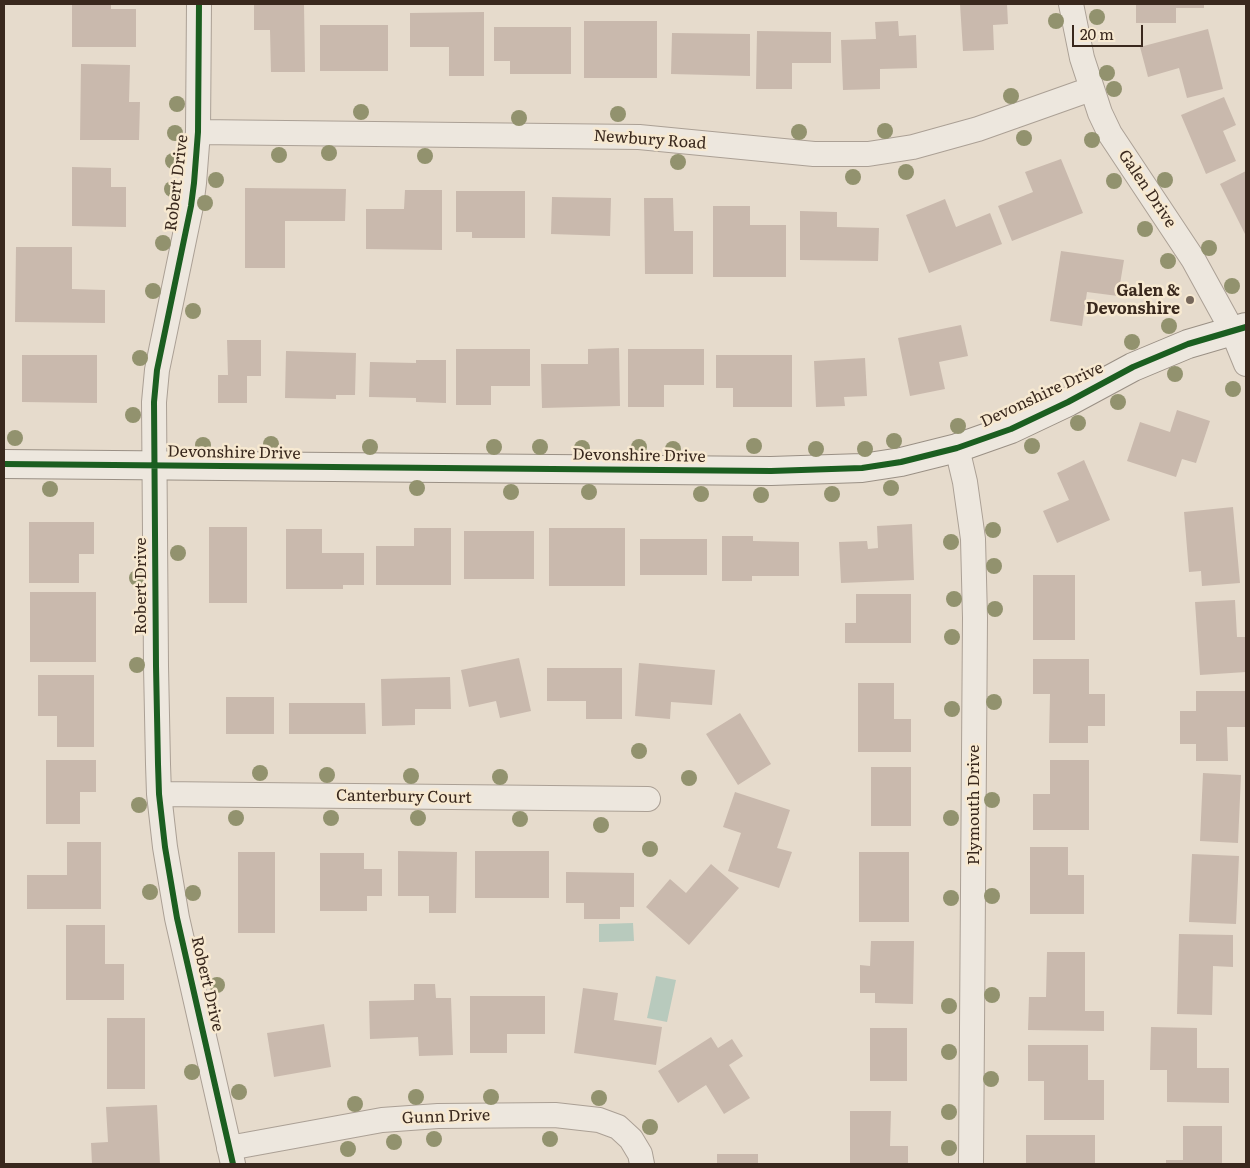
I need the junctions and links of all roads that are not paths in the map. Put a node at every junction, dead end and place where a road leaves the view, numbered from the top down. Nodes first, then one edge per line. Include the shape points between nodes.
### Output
1 (199, 4) edge
2 (1071, 4) edge
3 (1091, 89) junction
4 (198, 132) junction
5 (1239, 329) edge
6 (1246, 364) edge
7 (957, 448) junction
8 (4, 464) edge
9 (154, 466) junction
10 (159, 794) junction
11 (648, 799) dead end
12 (231, 1156) edge
13 (642, 1164) edge
14 (971, 1164) edge

1 - 4 street, Robert Drive
2 - 3 street, Galen Drive
3 - 4 street, Newbury Road via 913,148 868,154 814,154 640,137
3 - 5 street, Galen Drive via 1110,134
4 - 9 street, Robert Drive via 191,206 157,370 153,416
5 - 6 street, Galen Drive
5 - 7 street, Devonshire Drive via 1188,344 1133,367 1011,429
7 - 9 street, Devonshire Drive via 862,468 771,471
7 - 14 street, Plymouth Drive via 973,540 975,618
8 - 9 street, Devonshire Drive
9 - 10 street, Robert Drive
10 - 11 street, Canterbury Court
10 - 12 street, Robert Drive via 177,918
12 - 13 street, Gunn Drive via 382,1120 555,1115 599,1120 618,1127 631,1139

